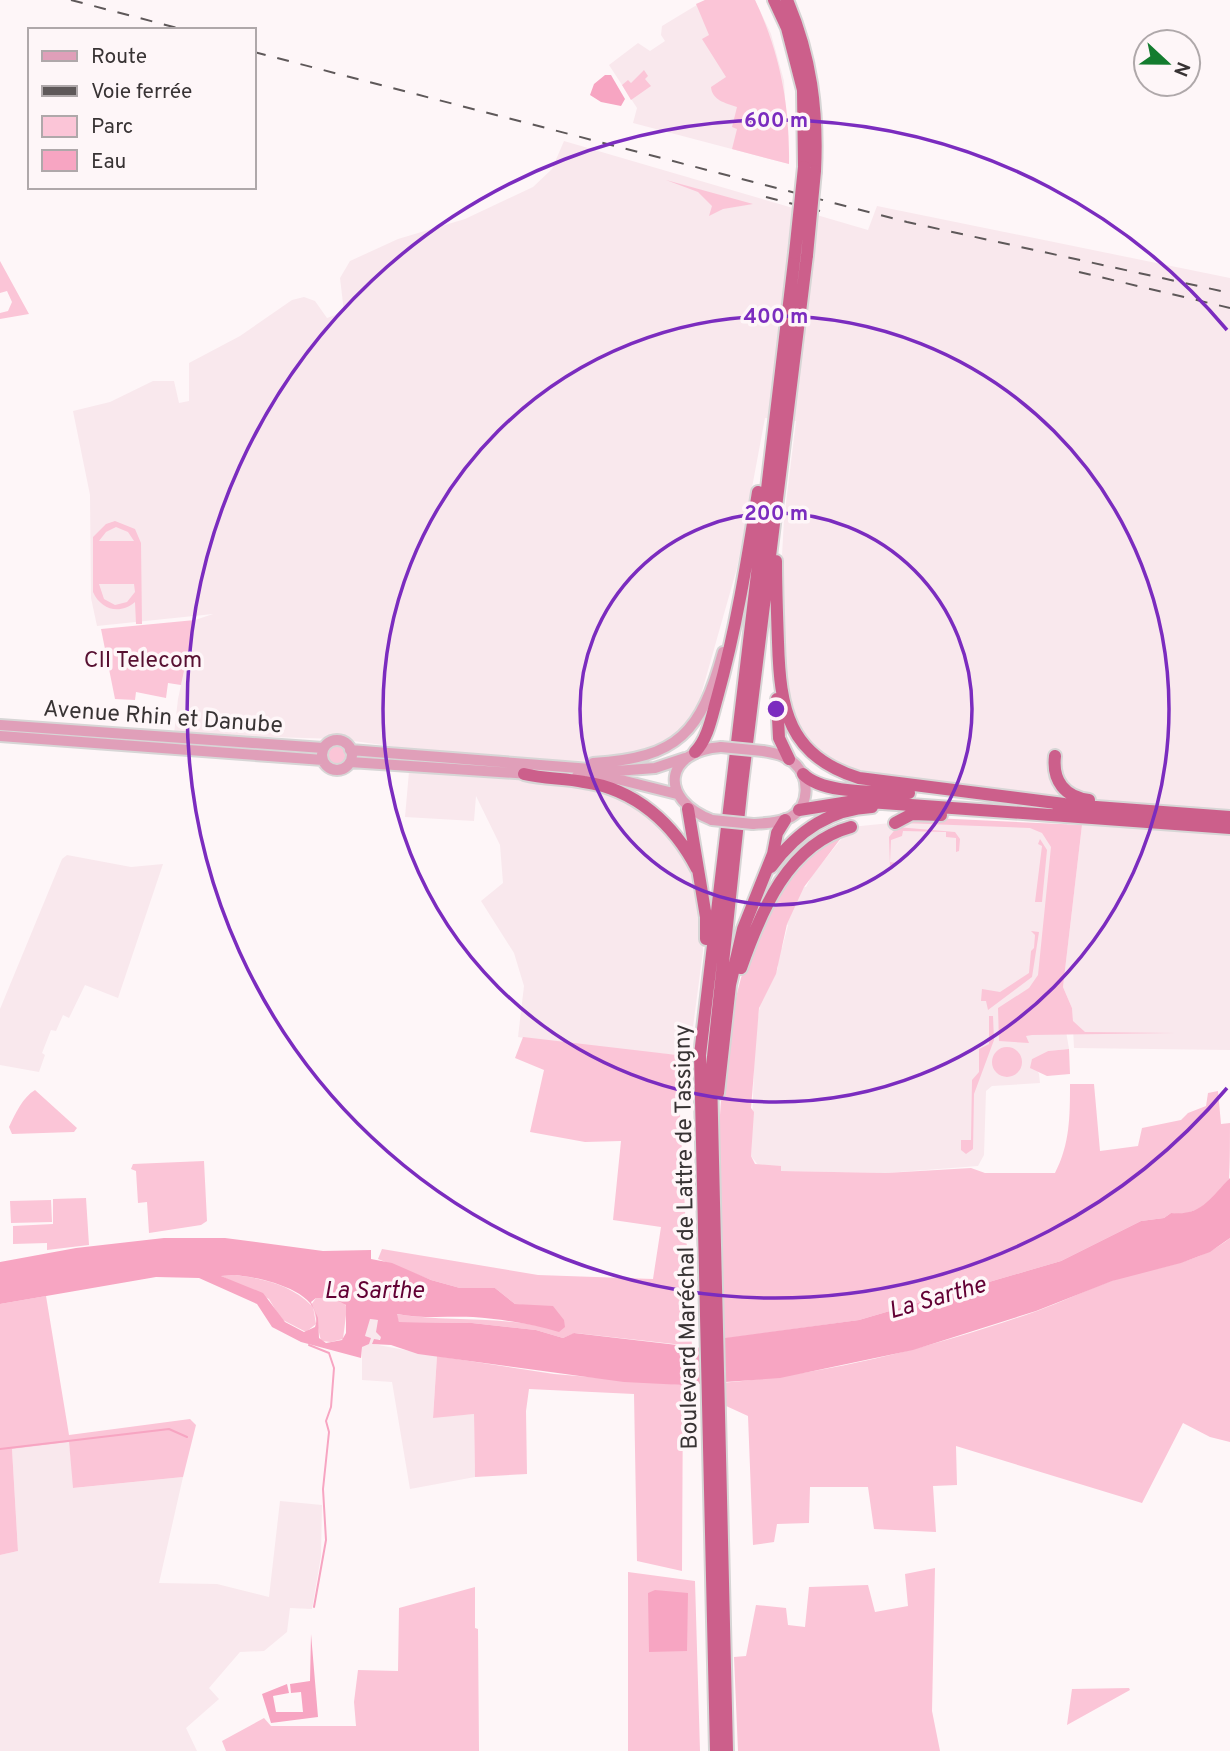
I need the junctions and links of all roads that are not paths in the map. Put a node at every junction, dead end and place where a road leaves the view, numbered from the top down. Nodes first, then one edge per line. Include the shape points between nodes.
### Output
1 (774, 0) edge
2 (787, 0) edge
3 (810, 169) junction
4 (801, 254) junction
5 (784, 350) junction
6 (774, 528) junction
7 (742, 593) junction
8 (778, 626) junction
9 (0, 725) edge
10 (0, 736) edge
11 (323, 754) junction
12 (690, 755) junction
13 (350, 756) junction
14 (1055, 757) dead end
15 (789, 759) junction
16 (554, 766) junction
17 (525, 769) junction
18 (803, 774) junction
19 (677, 794) junction
20 (1064, 804) junction
21 (941, 807) junction
22 (688, 808) junction
23 (799, 810) junction
24 (977, 810) junction
25 (1133, 810) junction
26 (1230, 817) edge
27 (785, 820) junction
28 (1149, 822) junction
29 (895, 823) dead end
30 (851, 827) dead end
31 (1230, 828) edge
32 (1230, 834) edge
33 (697, 869) junction
34 (764, 877) junction
35 (705, 999) junction
36 (725, 1025) junction
37 (712, 1168) junction
38 (710, 1304) junction
39 (717, 1595) junction
40 (716, 1751) edge
41 (727, 1751) edge

1 - 3 highway via 787,28 803,90
2 - 3 highway via 812,80 816,123
3 - 4 highway, bridge
4 - 5 highway
4 - 6 highway
5 - 7 highway
5 - 35 highway, Boulevard Maréchal de Lattre de Tassigny
6 - 8 highway
6 - 37 highway, Boulevard Maréchal de Lattre de Tassigny via 711,1076
7 - 12 highway via 711,719
7 - 16 main road via 709,697 685,733 642,758
8 - 15 highway via 779,730
8 - 20 highway via 780,684 787,717 805,747 827,765 888,783
9 - 11 main road, Avenue Rhin et Danube
10 - 11 main road, Avenue Rhin et Danube
11 - 13 main road, Avenue Rhin et Danube via 329,743 340,741
11 - 13 main road, Avenue Rhin et Danube via 330,768 337,770
12 - 15 main road, bridge via 721,747
12 - 16 main road via 632,771
12 - 19 main road via 676,776
13 - 17 main road, Avenue Rhin et Danube
14 - 25 highway via 1054,772 1066,793
15 - 18 main road
16 - 17 main road
17 - 19 main road via 617,779
17 - 33 highway via 588,782 630,797 668,826
18 - 20 highway via 811,782 832,787
18 - 23 main road via 806,792
19 - 22 main road
20 - 25 highway
21 - 23 highway via 855,800
21 - 24 highway
21 - 34 highway via 936,811 863,808 820,821 792,841
22 - 27 main road, bridge via 712,820 753,824
22 - 33 highway
23 - 27 main road
24 - 28 highway
24 - 29 highway via 962,816 912,814
25 - 26 highway
27 - 34 highway
28 - 31 highway
28 - 32 highway
30 - 36 highway via 818,840 784,876 753,935
33 - 35 highway via 706,918 701,993
34 - 36 highway via 743,929
35 - 38 highway, Boulevard Maréchal de Lattre de Tassigny via 700,1055
36 - 37 highway
37 - 38 highway, Boulevard Maréchal de Lattre de Tassigny
38 - 39 highway, Boulevard Maréchal de Lattre de Tassigny
39 - 40 highway, Boulevard Maréchal de Lattre de Tassigny
39 - 41 highway, Boulevard Maréchal de Lattre de Tassigny

